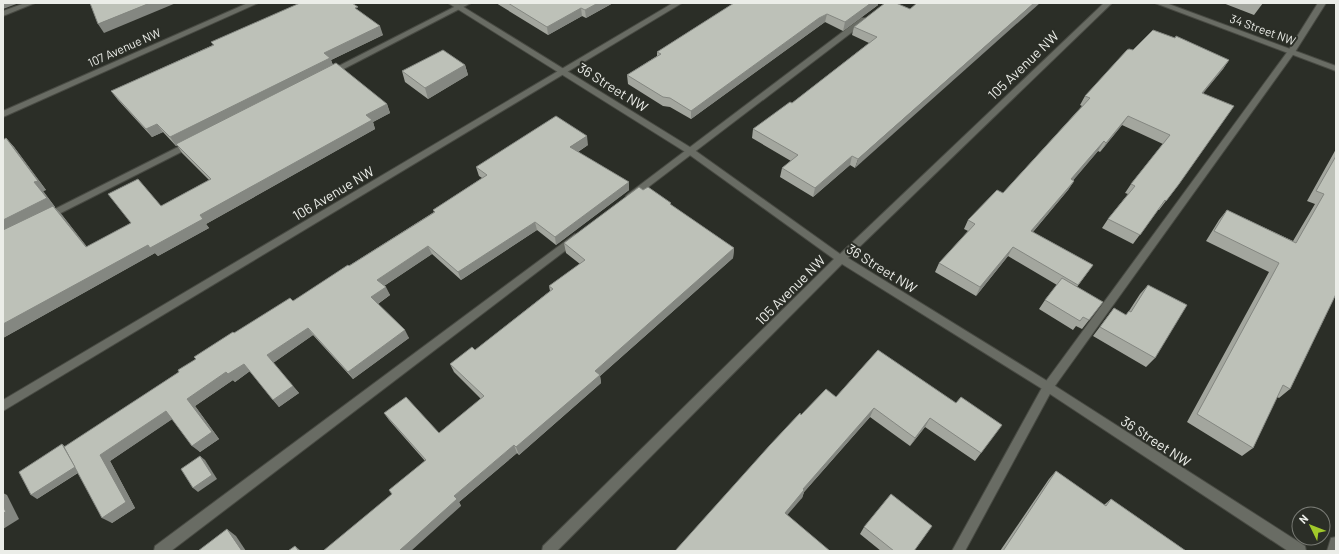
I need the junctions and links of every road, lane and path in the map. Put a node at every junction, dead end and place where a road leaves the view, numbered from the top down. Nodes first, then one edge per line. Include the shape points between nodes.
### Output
1 (31, 3) edge
2 (254, 3) edge
3 (678, 3) edge
4 (1108, 3) edge
5 (1159, 3) edge
6 (1322, 3) edge
7 (459, 4) edge
8 (875, 13) edge
9 (3, 14) edge
10 (1291, 52) junction
11 (1336, 69) edge
12 (562, 72) junction
13 (323, 76) edge
14 (3, 114) edge
15 (202, 138) edge
16 (690, 151) junction
17 (626, 200) edge
18 (39, 221) edge
19 (581, 233) edge
20 (841, 259) junction
21 (1048, 387) junction
22 (3, 406) edge
23 (1336, 543) edge
24 (160, 551) edge
25 (548, 551) edge
26 (958, 551) edge
27 (1300, 551) edge
28 (1333, 551) edge

1 - 9 street
2 - 14 street, 107 Avenue NW
3 - 12 street, 106 Avenue NW
4 - 20 street, 105 Avenue NW
5 - 10 street, 34 Street NW
6 - 10 street
7 - 12 street, 36 Street NW
7 - 13 street
8 - 16 street
10 - 11 street, 34 Street NW
10 - 21 street
12 - 16 street, 36 Street NW
12 - 22 street, 106 Avenue NW
15 - 18 street
16 - 17 street
16 - 20 street, 36 Street NW
19 - 24 street
20 - 21 street, 36 Street NW
20 - 25 street, 105 Avenue NW
21 - 26 street
21 - 27 street, 36 Street NW
23 - 28 street

